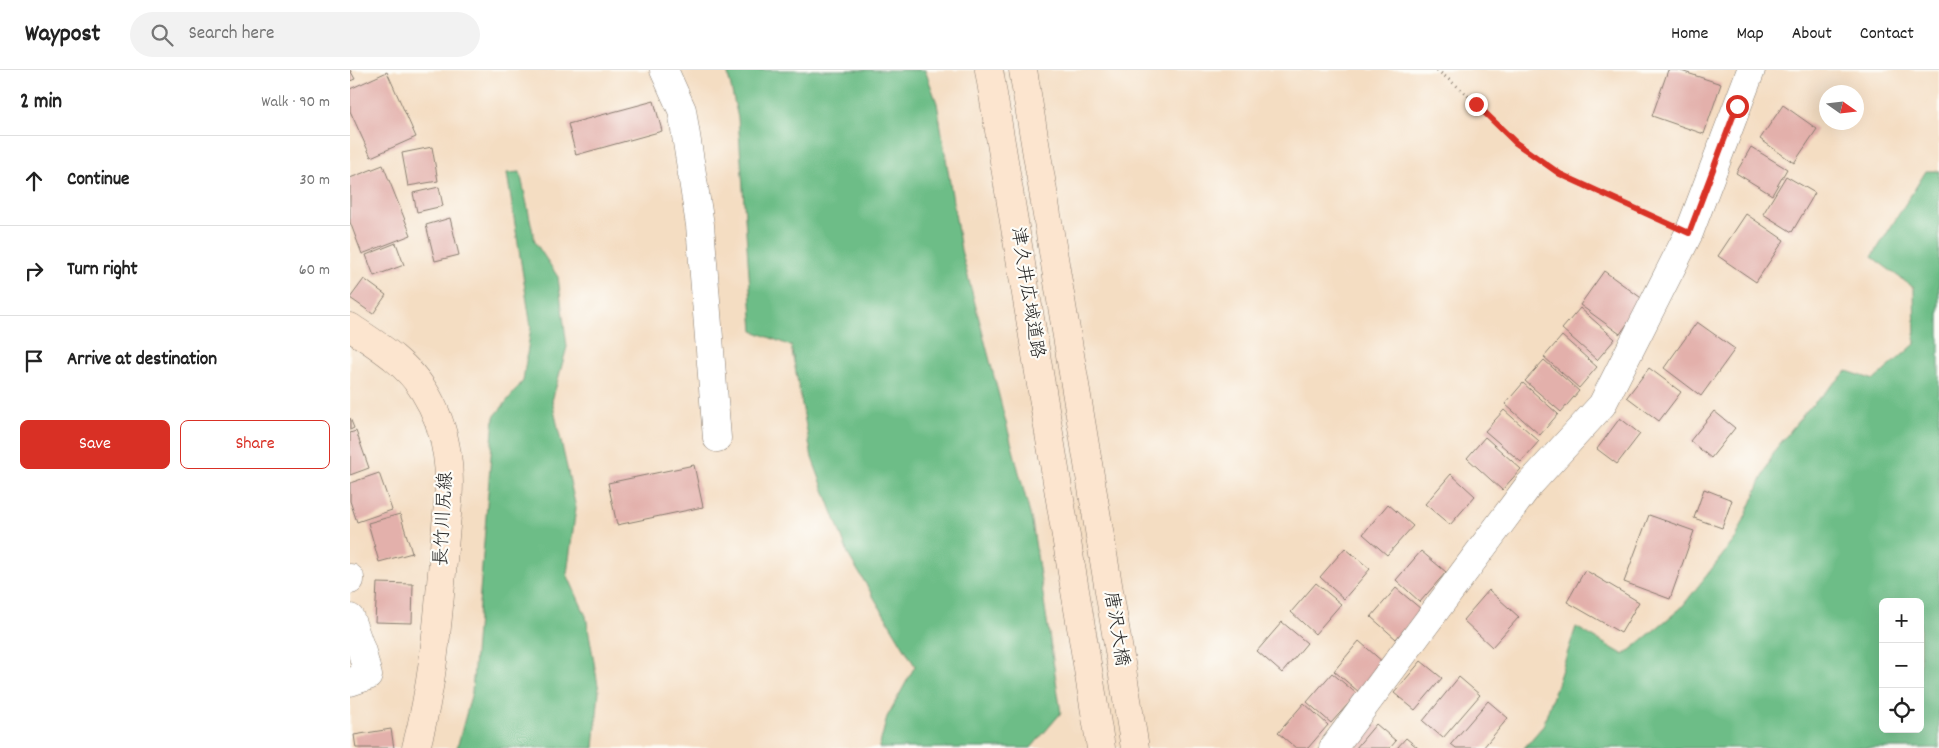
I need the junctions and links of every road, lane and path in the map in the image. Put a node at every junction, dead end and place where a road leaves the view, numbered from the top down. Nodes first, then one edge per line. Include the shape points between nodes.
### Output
1 (664, 70) edge
2 (988, 70) edge
3 (1023, 70) edge
4 (1437, 70) edge
5 (1751, 70) edge
6 (1689, 233) junction
7 (350, 327) edge
8 (716, 438) dead end
9 (1095, 510) joint
10 (1062, 516) joint
11 (350, 618) edge
12 (350, 682) edge
13 (416, 748) edge
14 (1101, 748) edge
15 (1134, 748) edge
16 (1333, 748) edge

1 - 8 street via 682,110 700,225
2 - 10 main road, 津久井広域道路
3 - 9 main road, 津久井広域道路
4 - 6 path via 1516,143 1560,174
5 - 6 street
6 - 16 street via 1602,405 1530,485
7 - 13 main road, 長竹川尻線 via 395,358 418,382 434,411 447,454 448,502 434,668
9 - 15 main road, 唐沢大橋
10 - 14 main road, 唐沢大橋
11 - 12 street via 368,676

